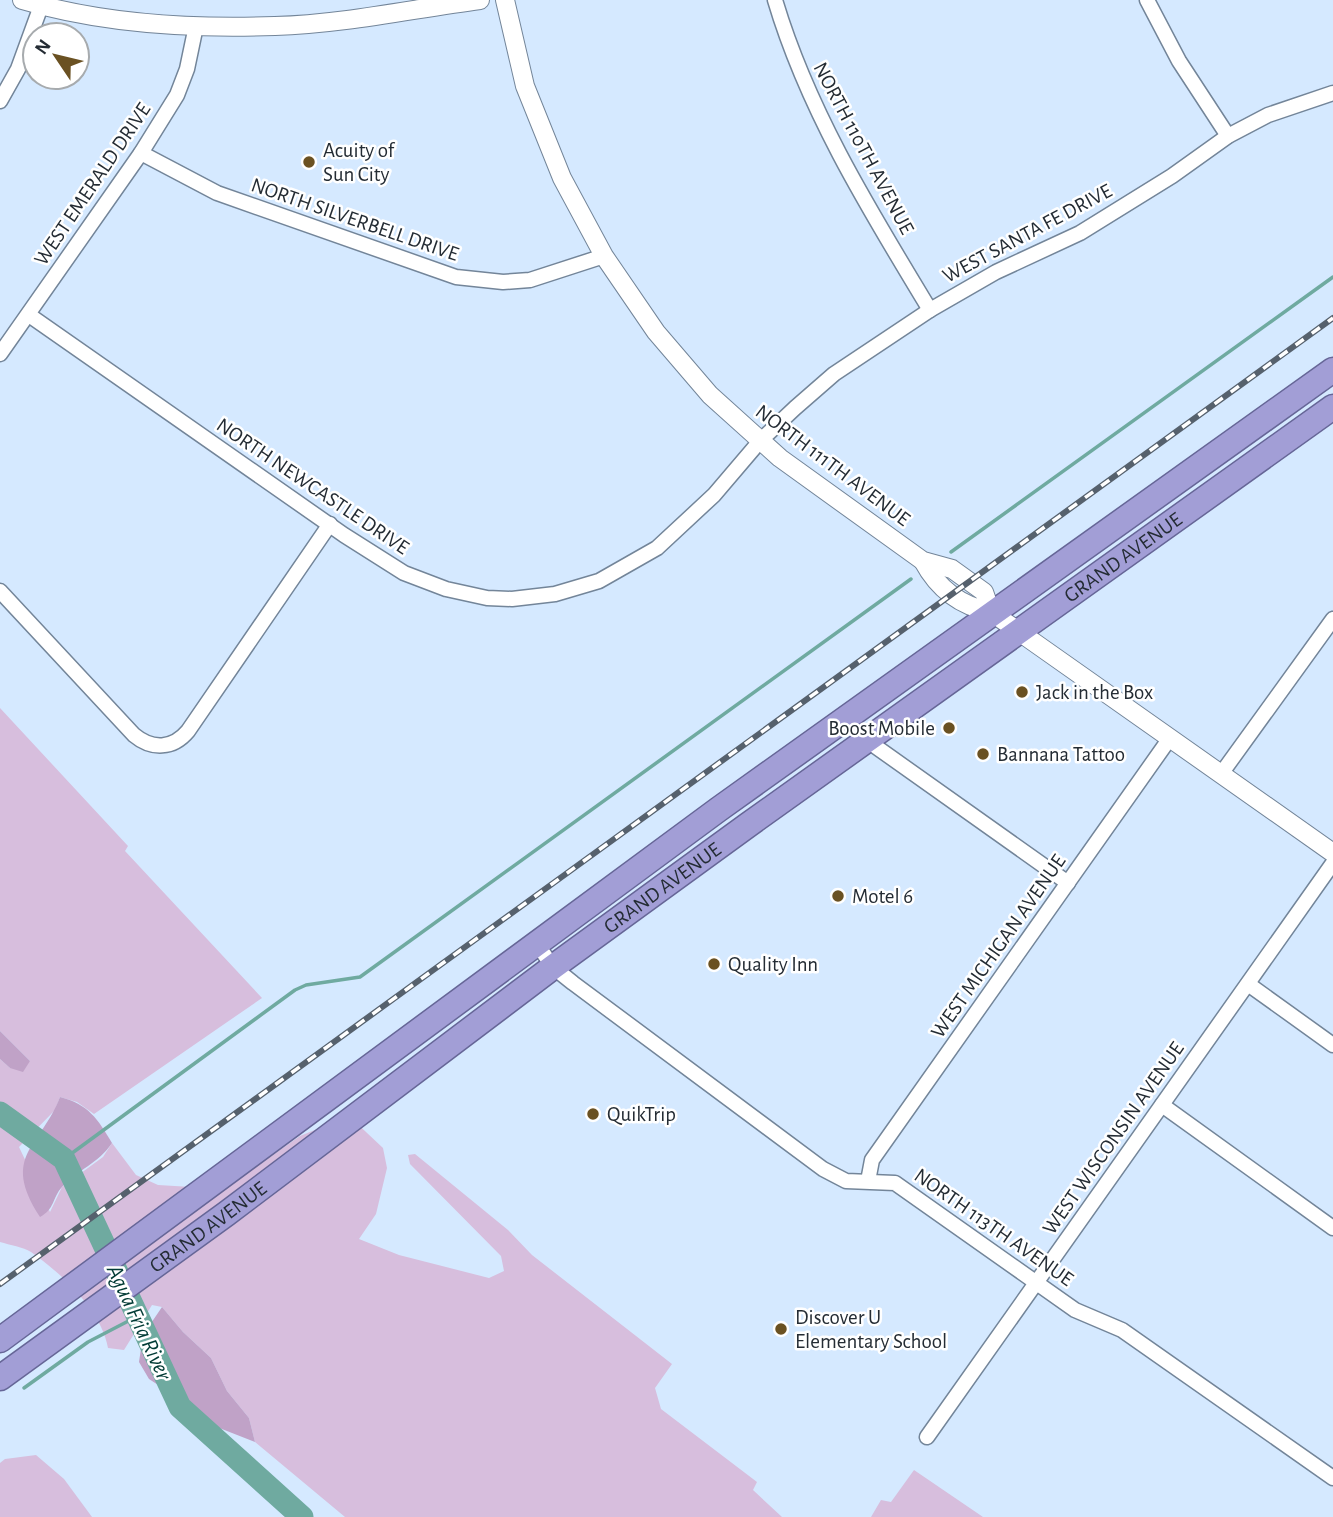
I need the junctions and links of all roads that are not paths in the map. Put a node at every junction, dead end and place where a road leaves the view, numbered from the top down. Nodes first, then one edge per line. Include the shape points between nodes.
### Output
1 (22, 0) edge
2 (480, 0) edge
3 (505, 0) edge
4 (775, 0) edge
5 (1147, 0) edge
6 (41, 6) junction
7 (196, 26) junction
8 (1333, 93) edge
9 (0, 101) edge
10 (1228, 136) junction
11 (141, 153) junction
12 (604, 257) junction
13 (930, 310) junction
14 (29, 315) junction
15 (0, 354) edge
16 (1333, 370) edge
17 (1333, 407) edge
18 (760, 441) junction
19 (330, 524) junction
20 (0, 591) edge
21 (991, 612) junction
22 (1333, 619) edge
23 (1018, 631) junction
24 (1170, 738) junction
25 (865, 739) junction
26 (1221, 774) junction
27 (1333, 853) edge
28 (1333, 863) edge
29 (1068, 883) junction
30 (537, 944) junction
31 (553, 967) junction
32 (1248, 984) junction
33 (1333, 1045) edge
34 (1162, 1105) junction
35 (868, 1181) junction
36 (1333, 1228) edge
37 (1037, 1282) junction
38 (0, 1340) edge
39 (0, 1378) edge
40 (927, 1437) dead end
41 (1333, 1478) edge

1 - 6 street
2 - 7 street via 276,26
3 - 12 street, NORTH 111TH AVENUE via 526,86 562,178
4 - 13 street, NORTH 110TH AVENUE via 795,63 831,139
5 - 10 street via 1179,61
6 - 7 street
6 - 9 street via 18,69
7 - 11 street, WEST EMERALD DRIVE via 177,95
8 - 10 street, WEST SANTA FE DRIVE via 1268,115
10 - 13 street, WEST SANTA FE DRIVE via 1080,233 996,272
11 - 12 street, NORTH SILVERBELL DRIVE via 217,194 456,277 530,280
11 - 14 street, WEST EMERALD DRIVE
12 - 18 street, NORTH 111TH AVENUE via 682,363
13 - 18 street, WEST SANTA FE DRIVE via 834,374
14 - 15 street, WEST EMERALD DRIVE
14 - 19 street, NORTH NEWCASTLE DRIVE
16 - 21 highway, GRAND AVENUE
17 - 23 highway, GRAND AVENUE
18 - 19 street, NORTH NEWCASTLE DRIVE via 714,495 657,548 598,582 555,594 487,598 446,589 395,568
18 - 21 street, NORTH 111TH AVENUE via 923,561 935,583 970,608
19 - 20 street via 188,731 161,746 134,736
21 - 23 street, NORTH 111TH AVENUE
21 - 30 highway, GRAND AVENUE
22 - 26 street
23 - 24 street, NORTH 111TH AVENUE
23 - 25 highway, GRAND AVENUE
24 - 26 street, NORTH 111TH AVENUE
24 - 29 street, WEST MICHIGAN AVENUE
25 - 29 street
25 - 31 highway, GRAND AVENUE
26 - 27 street, NORTH 111TH AVENUE
28 - 32 street, WEST WISCONSIN AVENUE
29 - 35 street, WEST MICHIGAN AVENUE via 872,1160
30 - 31 street, NORTH 113TH AVENUE
30 - 38 highway, GRAND AVENUE
31 - 35 street, NORTH 113TH AVENUE via 823,1169 846,1181
31 - 39 highway, GRAND AVENUE
32 - 33 street
32 - 34 street, WEST WISCONSIN AVENUE
34 - 36 street
34 - 37 street, WEST WISCONSIN AVENUE
35 - 37 street, NORTH 113TH AVENUE via 895,1183
37 - 40 street, WEST WISCONSIN AVENUE
37 - 41 street, NORTH 113TH AVENUE via 1075,1310 1122,1330

